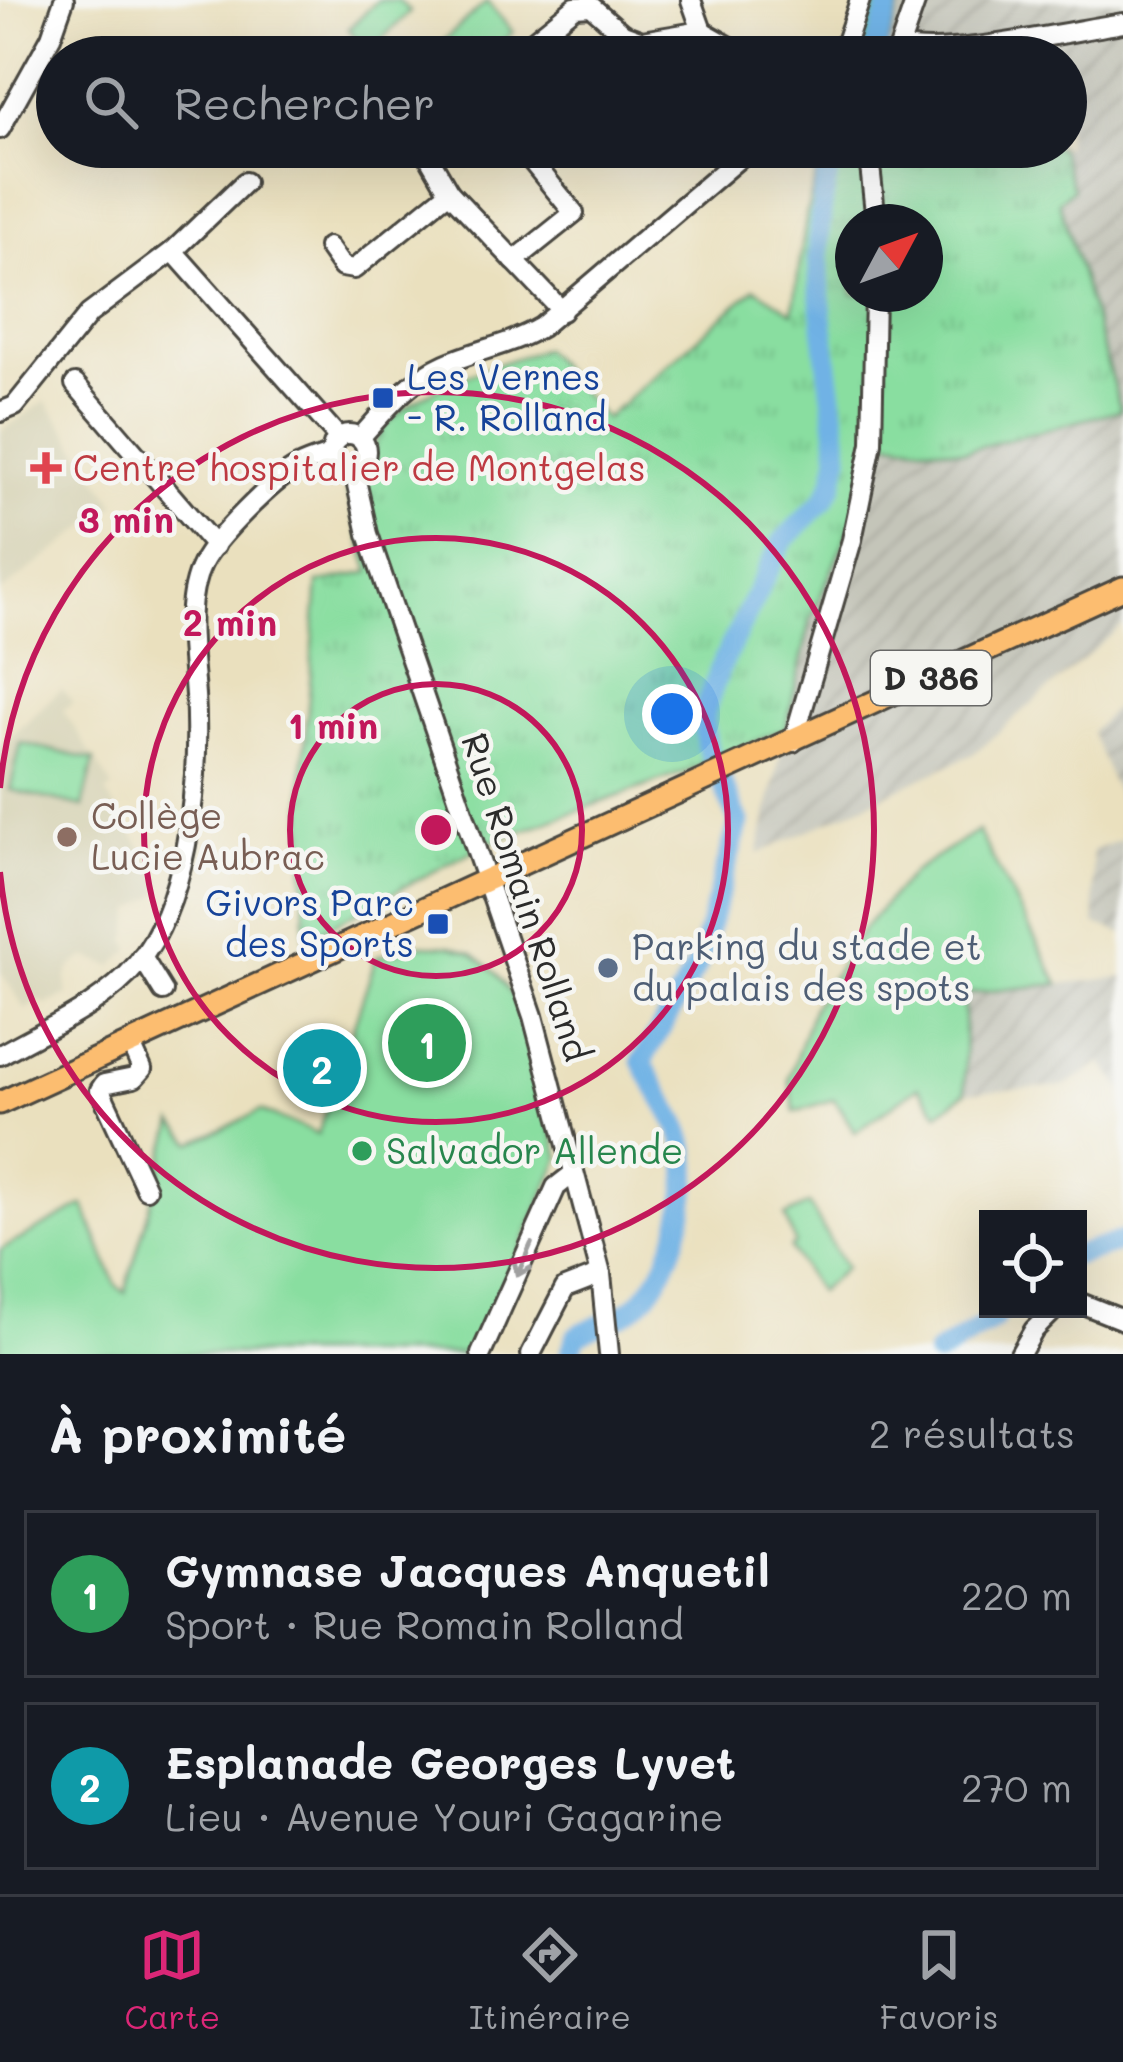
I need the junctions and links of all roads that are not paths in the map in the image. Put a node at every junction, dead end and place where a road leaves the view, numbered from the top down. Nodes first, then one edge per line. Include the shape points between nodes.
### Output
1 (64, 0) edge
2 (692, 0) edge
3 (860, 0) edge
4 (916, 0) edge
5 (571, 3) edge
6 (1123, 23) edge
7 (702, 31) junction
8 (623, 34) junction
9 (51, 36) edge
10 (537, 36) edge
11 (621, 36) edge
12 (628, 36) edge
13 (672, 36) edge
14 (711, 36) edge
15 (849, 36) edge
16 (904, 36) edge
17 (1037, 36) edge
18 (36, 64) edge
19 (0, 128) edge
20 (435, 168) edge
21 (537, 168) edge
22 (728, 168) edge
23 (870, 168) edge
24 (245, 182) dead end
25 (448, 192) junction
26 (874, 204) edge
27 (328, 247) dead end
28 (173, 251) junction
29 (514, 261) junction
30 (562, 311) junction
31 (875, 312) edge
32 (75, 384) dead end
33 (0, 412) edge
34 (360, 438) junction
35 (336, 446) junction
36 (352, 467) junction
37 (214, 546) junction
38 (1123, 588) edge
39 (793, 742) junction
40 (486, 877) junction
41 (142, 957) junction
42 (163, 991) dead end
43 (130, 1042) junction
44 (0, 1055) edge
45 (0, 1103) edge
46 (574, 1173) junction
47 (146, 1190) dead end
48 (601, 1274) junction
49 (1087, 1305) edge
50 (1046, 1318) edge
51 (1123, 1320) edge
52 (481, 1354) edge
53 (531, 1354) edge
54 (609, 1354) edge
55 (1020, 1354) edge

1 - 9 street
2 - 7 street
3 - 15 street
4 - 16 street
5 - 8 street via 591,6
5 - 10 street
6 - 17 street
7 - 13 street
7 - 14 street
8 - 11 street
8 - 12 street
18 - 19 street
20 - 25 street
21 - 29 street via 574,213
22 - 30 street
23 - 26 street
24 - 28 street
25 - 27 street via 354,269 342,267
25 - 29 street
28 - 33 street via 88,314 15,406
28 - 35 street
29 - 30 street
30 - 34 street via 512,344 427,373
31 - 39 street via 872,443
32 - 37 street
34 - 35 street via 349,434
34 - 36 street via 365,456
35 - 36 street via 341,465
35 - 37 street via 297,467
36 - 40 street, Rue Romain Rolland
37 - 41 street via 192,602 195,783 187,833 164,918
38 - 39 main road, D 386
39 - 40 main road, D 386
40 - 43 main road, D 386
40 - 46 street, Rue Romain Rolland
41 - 42 street
41 - 44 street via 84,1007
43 - 45 main road, D 386
43 - 47 street via 142,1069 100,1090
46 - 48 street, Rue Romain Rolland
46 -> 52 street via 556,1187
48 - 53 street via 565,1288
48 - 54 street, Rue Romain Rolland
49 - 51 street
50 - 55 street

